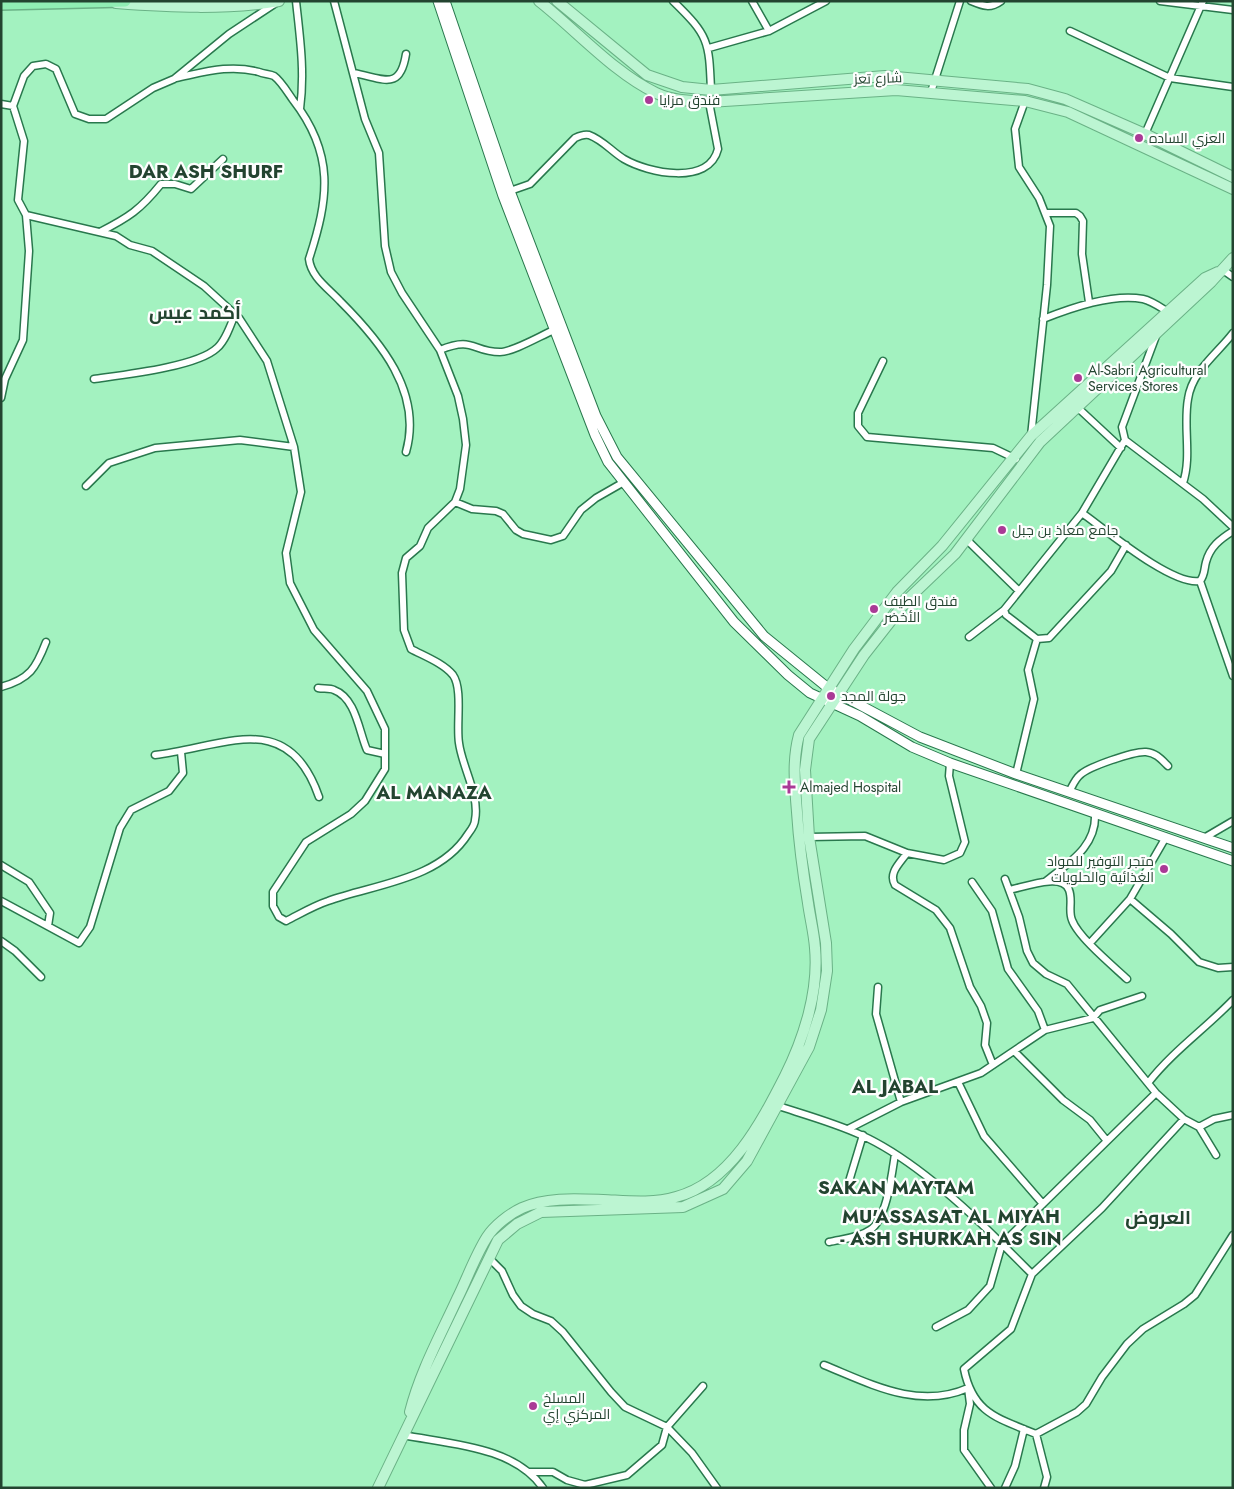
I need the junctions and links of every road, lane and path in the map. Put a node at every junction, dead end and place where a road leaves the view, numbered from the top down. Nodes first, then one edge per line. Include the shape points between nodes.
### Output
1 (279, 1) edge
2 (296, 1) edge
3 (334, 1) edge
4 (438, 1) edge
5 (445, 1) edge
6 (539, 1) edge
7 (557, 1) edge
8 (673, 1) edge
9 (752, 1) edge
10 (826, 1) edge
11 (960, 1) edge
12 (971, 1) edge
13 (1001, 1) edge
14 (1160, 1) edge
15 (120, 2) edge
16 (1, 4) edge
17 (1201, 4) edge
18 (569, 5) edge
19 (1233, 10) edge
20 (769, 31) junction
21 (1070, 31) dead end
22 (709, 48) junction
23 (406, 54) dead end
24 (353, 73) junction
25 (1170, 78) junction
26 (174, 79) junction
27 (935, 80) junction
28 (1233, 88) edge
29 (711, 90) junction
30 (931, 92) junction
31 (1025, 100) junction
32 (709, 102) junction
33 (1, 104) edge
34 (14, 106) junction
35 (300, 109) junction
36 (1145, 134) junction
37 (223, 159) dead end
38 (1233, 177) edge
39 (1233, 189) edge
40 (510, 191) junction
41 (1045, 213) junction
42 (26, 215) junction
43 (100, 232) junction
44 (1233, 258) edge
45 (1223, 270) junction
46 (1233, 277) edge
47 (1090, 302) junction
48 (1168, 312) junction
49 (235, 314) junction
50 (1043, 319) junction
51 (554, 330) junction
52 (1157, 333) junction
53 (1233, 333) edge
54 (440, 350) junction
55 (883, 361) dead end
56 (94, 379) dead end
57 (1, 398) edge
58 (1077, 408) junction
59 (1031, 436) junction
60 (1125, 440) junction
61 (294, 447) junction
62 (1121, 448) junction
63 (406, 452) dead end
64 (1013, 457) junction
65 (1023, 465) junction
66 (624, 482) junction
67 (1183, 483) junction
68 (86, 486) dead end
69 (455, 502) junction
70 (1082, 513) junction
71 (1233, 527) edge
72 (1233, 531) edge
73 (966, 539) junction
74 (687, 545) junction
75 (1126, 545) junction
76 (679, 552) junction
77 (1200, 582) junction
78 (1018, 590) junction
79 (1004, 610) junction
80 (969, 637) dead end
81 (1038, 639) junction
82 (46, 642) dead end
83 (1233, 676) edge
84 (1, 687) edge
85 (318, 688) dead end
86 (828, 688) junction
87 (838, 693) junction
88 (821, 698) junction
89 (832, 703) junction
90 (938, 745) junction
91 (181, 752) junction
92 (385, 754) junction
93 (155, 755) dead end
94 (934, 757) junction
95 (950, 763) junction
96 (1168, 766) dead end
97 (1016, 774) junction
98 (1069, 792) junction
99 (320, 797) dead end
100 (1095, 813) junction
101 (1233, 821) edge
102 (809, 837) junction
103 (1166, 837) junction
104 (1204, 838) junction
105 (1215, 842) junction
106 (1233, 848) edge
107 (907, 853) junction
108 (1212, 853) junction
109 (1233, 861) edge
110 (1, 866) edge
111 (1005, 879) dead end
112 (972, 882) dead end
113 (1043, 883) junction
114 (1009, 890) junction
115 (1130, 899) junction
116 (1, 901) edge
117 (48, 926) junction
118 (1, 941) edge
119 (1090, 943) junction
120 (1233, 967) edge
121 (41, 977) dead end
122 (1127, 979) dead end
123 (878, 987) dead end
124 (1142, 996) dead end
125 (1233, 1000) edge
126 (1093, 1018) junction
127 (1046, 1030) junction
128 (1014, 1051) junction
129 (993, 1065) junction
130 (958, 1082) junction
131 (1148, 1083) junction
132 (1156, 1092) junction
133 (901, 1102) junction
134 (778, 1106) junction
135 (1233, 1115) edge
136 (1184, 1119) junction
137 (1199, 1127) junction
138 (848, 1129) junction
139 (863, 1136) junction
140 (1108, 1141) junction
141 (895, 1154) junction
142 (1216, 1155) dead end
143 (847, 1188) dead end
144 (1043, 1204) junction
145 (1233, 1236) edge
146 (829, 1242) dead end
147 (1002, 1244) junction
148 (489, 1258) junction
149 (1032, 1274) junction
150 (457, 1313) junction
151 (936, 1327) dead end
152 (824, 1366) dead end
153 (703, 1386) dead end
154 (968, 1388) junction
155 (667, 1427) junction
156 (1024, 1428) junction
157 (1036, 1434) junction
158 (404, 1435) junction
159 (528, 1472) junction
160 (378, 1488) edge
161 (543, 1488) edge
162 (717, 1488) edge
163 (991, 1488) edge
164 (1005, 1488) edge
165 (1044, 1488) edge

1 - 15 main road via 170,7
1 - 26 street via 230,34
2 - 35 street via 302,50
3 - 24 street
4 - 51 main road via 503,196
5 - 40 main road
6 - 32 main road, شارع تعز via 614,64 657,93 682,101
7 - 18 main road, شارع تعز
8 - 22 street via 694,21
9 - 20 street
10 - 20 street
11 - 27 street
12 - 13 street via 985,7
14 - 17 street
15 - 16 highway
17 - 19 street
17 - 25 street
18 - 29 main road, شارع تعز via 647,75 682,87
20 - 22 street
21 - 25 street
22 - 29 street
23 - 24 street via 404,70 394,80
24 - 54 street via 378,153 385,246 391,272
25 - 28 street
25 - 36 street
26 - 34 street via 153,88 106,119 90,119 75,114 56,69 46,64 33,66 24,76
26 - 35 street via 223,67 250,70 274,76
27 - 29 main road, شارع تعز via 885,76
27 - 30 street
27 - 36 main road, شارع تعز via 1045,93
30 - 31 main road, شارع تعز
30 - 32 main road, شارع تعز via 896,90
31 - 39 main road, شارع تعز via 1068,112
31 - 41 street via 1015,129 1020,167
32 - 40 street via 718,149 710,163 695,171 676,174 644,170 588,134 575,138 530,184
33 - 34 street
34 - 42 street via 24,141 18,200
35 - 63 street via 310,125 325,179 325,202 309,259 310,267 318,280 375,337 396,370 407,401
36 - 38 main road, شارع تعز
37 - 43 street via 191,189 161,184 144,206
40 - 74 main road via 596,416 617,457
41 - 47 street via 1076,213 1080,216
41 - 50 street via 1050,226
42 - 43 street
42 - 57 street via 29,251 23,340 5,379
43 - 49 street via 116,236 130,246 152,251 204,286
44 - 45 main road
45 - 46 street
45 - 48 main road via 1205,278
45 - 52 main road
47 - 48 street via 1143,299
47 - 50 street
48 - 59 main road
49 - 56 street via 217,348 198,358 152,370
49 - 61 street via 267,362
50 - 59 street
51 - 54 street via 502,352 457,343
51 - 66 main road via 595,435 608,462
52 - 58 main road
52 - 60 street via 1122,427
53 - 67 street via 1204,364 1188,398 1187,471
54 - 69 street via 458,396 466,445 463,474
55 - 64 street via 858,414 858,426 868,437 993,448
58 - 62 street
58 - 65 main road via 1040,442
59 - 64 main road
60 - 62 street
60 - 67 street
61 - 68 street via 240,440 155,448 109,463
61 - 92 street via 302,492 286,553 290,583 314,630 367,691 385,729
62 - 70 street
64 - 65 street
64 - 86 main road via 942,546 897,592
65 - 73 main road
66 - 69 street via 596,498 581,510 563,536 551,540 523,534 496,510 472,509
66 - 76 main road
67 - 71 street
69 - 92 street via 428,528 420,546 406,558 402,573 402,603 404,630 411,649 442,666 453,676 458,690 460,754 475,805 475,821 459,849 418,874 327,901 286,921 273,906 273,892 306,842 366,801 385,768
70 - 75 street
70 - 78 street
72 - 77 street via 1212,548
73 - 78 street
73 - 87 main road via 955,554 908,599
74 - 76 main road
74 - 86 main road via 764,636
75 - 77 street via 1163,571
75 - 81 street via 1111,571 1072,614 1049,638
76 - 88 main road via 734,622 788,675
77 - 83 street
78 - 79 street
79 - 80 street
79 - 81 street
81 - 97 street via 1028,670 1034,699
82 - 84 street via 36,666 25,678
85 - 92 street via 334,690 346,700 367,750
86 - 87 main road
86 - 88 main road
87 - 89 main road
87 - 90 main road
88 - 89 main road
88 - 150 main road via 799,735 794,770 800,857 815,948 810,1008 785,1076 756,1128 721,1174 675,1198 646,1201 573,1199 522,1208 487,1236
89 - 94 main road
89 - 102 main road via 809,739 806,754
90 - 94 main road
90 - 97 main road
91 - 93 street
91 - 99 street via 235,739 272,741 296,755 313,778
91 - 117 street via 183,773 168,791 131,810 120,828 90,927 80,943
94 - 95 main road
95 - 100 main road
95 - 107 street via 949,776 966,842 960,853 944,860
96 - 98 street via 1157,755 1137,752 1086,771
97 - 98 main road
98 - 104 main road
100 - 103 main road
100 - 113 street via 1096,826 1091,839 1070,862
101 - 104 street
102 - 107 street via 865,836
102 - 134 main road via 826,943 827,970 821,1010 809,1047
103 - 108 main road
103 - 115 street
104 - 105 main road
105 - 106 main road
105 - 108 main road
107 - 129 street via 894,870 892,881 936,910 950,928 970,987 981,1006 986,1023 985,1045
108 - 109 main road
110 - 117 street via 29,882 50,913
111 - 114 street
112 - 127 street via 992,911 1008,969 1038,1011
113 - 114 street
113 - 119 street via 1055,880 1069,888 1072,921
114 - 126 street via 1033,963 1046,974 1067,984
115 - 119 street
115 - 120 street via 1199,962 1218,968
116 - 117 street
118 - 121 street
119 - 122 street
123 - 133 street via 876,1014
124 - 126 street via 1100,1010
125 - 131 street via 1166,1059
126 - 127 street
126 - 131 street
127 - 128 street
128 - 129 street
128 - 140 street via 1063,1100 1090,1120
129 - 130 street
130 - 133 street
130 - 144 street via 984,1136
131 - 132 street
132 - 136 street
132 - 140 street
133 - 138 street
134 - 138 street
134 - 148 main road via 747,1161 723,1189 683,1207 541,1212 517,1224 498,1240
135 - 137 street via 1214,1119
136 - 137 street
136 - 149 street via 1102,1208
137 - 142 street
138 - 139 street
139 - 141 street
139 - 143 street
140 - 144 street
141 - 146 street via 887,1203 874,1227 862,1234
141 - 147 street via 960,1204
144 - 147 street
145 - 157 street via 1195,1295 1143,1329 1127,1344 1086,1404 1077,1412
147 - 149 street
147 - 151 street via 990,1286 968,1310
148 - 150 main road
148 - 155 street via 502,1271 521,1306 551,1321 625,1407
149 - 154 street via 1011,1329 964,1369
150 - 158 main road
152 - 154 street via 897,1394 925,1398 954,1394
153 - 155 street
154 - 156 street via 984,1410
154 - 163 street via 970,1404 964,1430 964,1450
155 - 159 street via 662,1444 627,1475 586,1485 553,1472
155 - 162 street via 692,1453
156 - 157 street
156 - 164 street via 1015,1466
157 - 165 street via 1047,1478
158 - 159 street via 478,1449
158 - 160 main road
159 - 161 street

